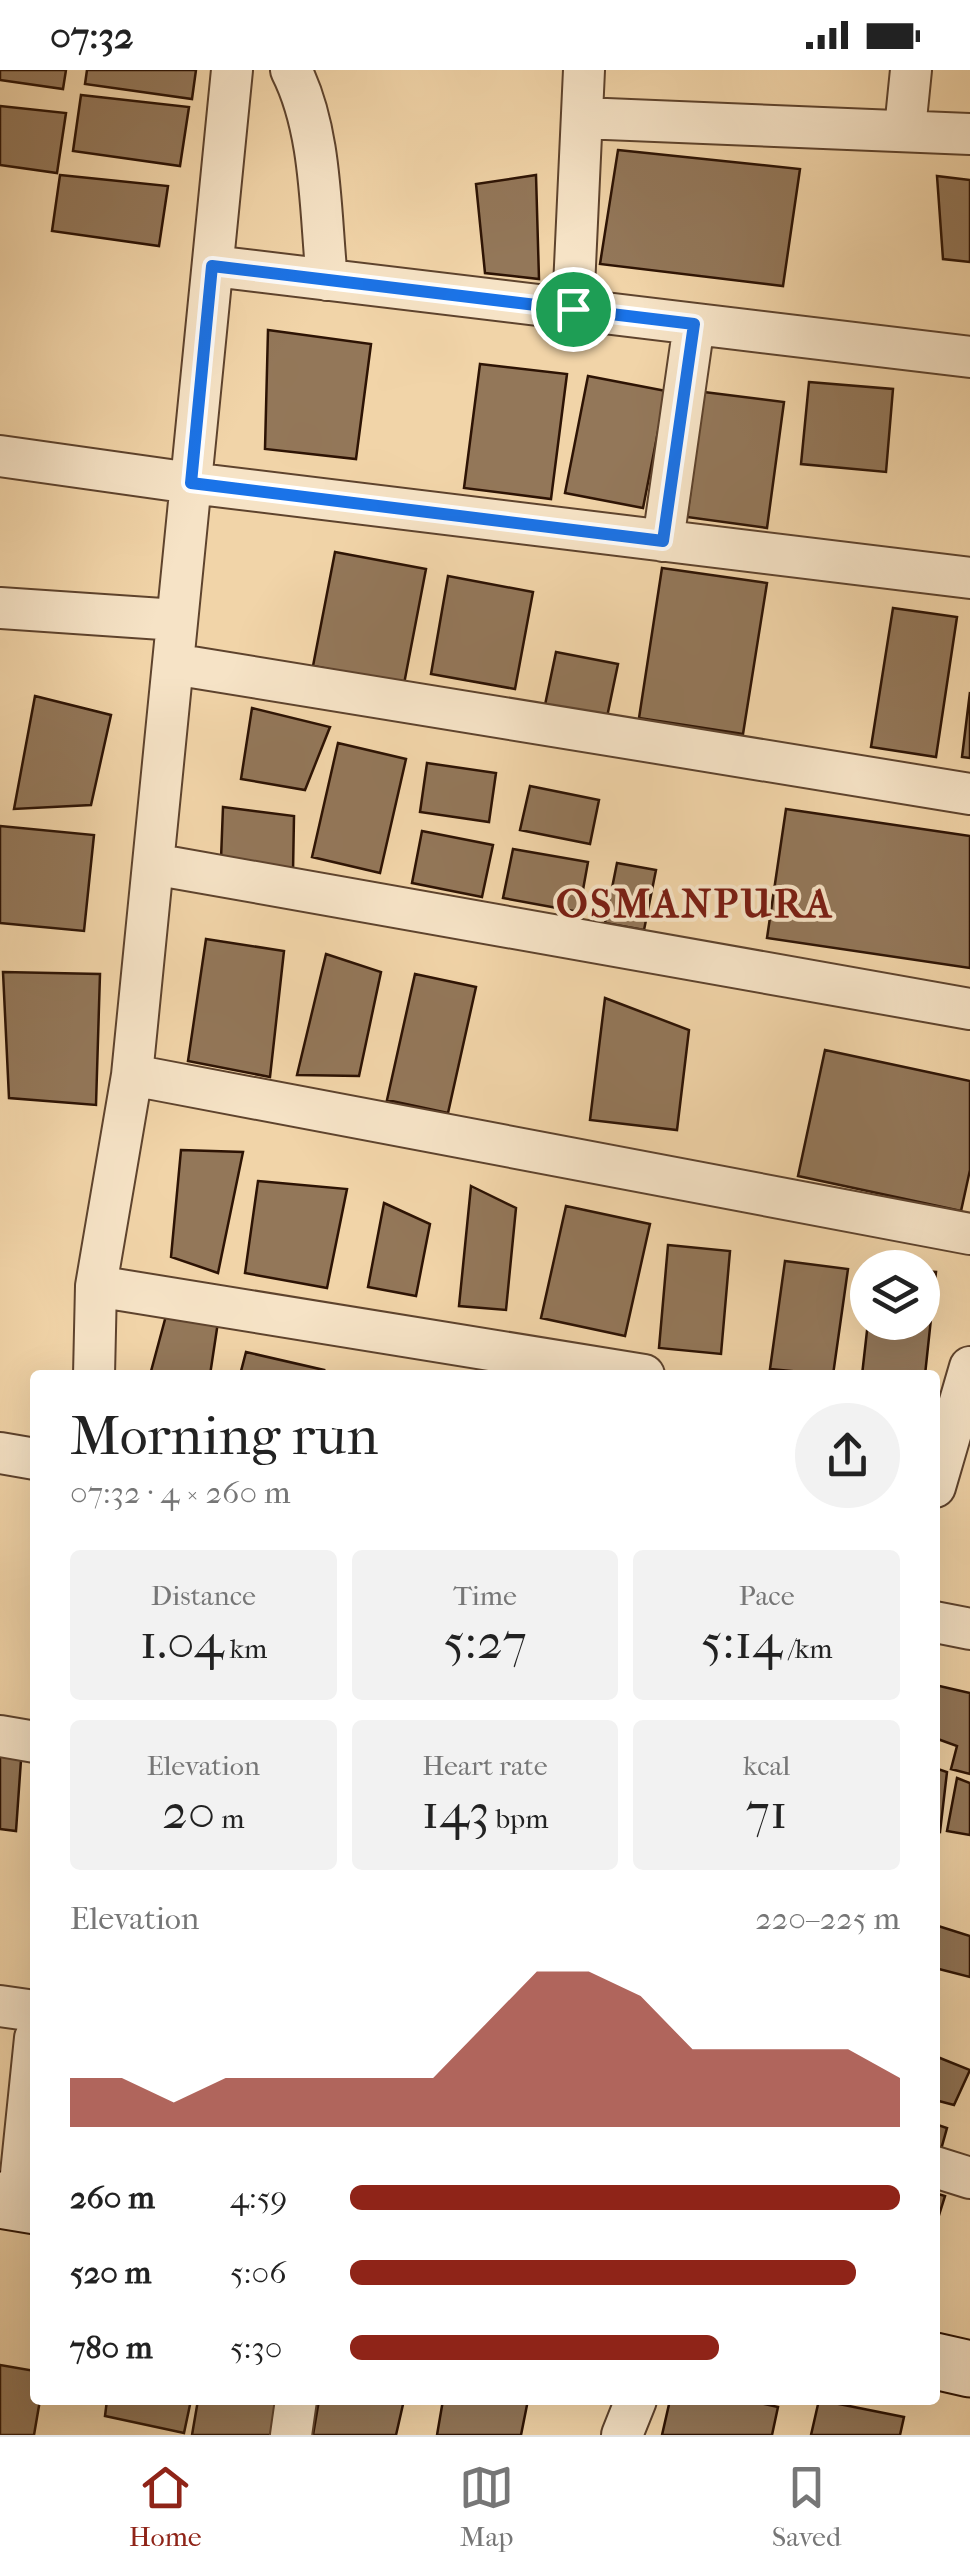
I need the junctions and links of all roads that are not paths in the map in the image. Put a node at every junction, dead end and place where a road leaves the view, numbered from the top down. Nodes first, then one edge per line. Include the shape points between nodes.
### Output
1 (232, 70) edge
2 (291, 70) edge
3 (584, 70) edge
4 (911, 70) edge
5 (582, 118) junction
6 (905, 128) junction
7 (970, 134) edge
8 (212, 266) junction
9 (327, 280) junction
10 (573, 309) junction
11 (694, 324) junction
12 (970, 358) edge
13 (0, 456) edge
14 (191, 483) junction
15 (663, 541) junction
16 (970, 578) edge
17 (0, 608) edge
18 (177, 620) junction
19 (173, 664) junction
20 (970, 794) edge
21 (152, 864) junction
22 (970, 1009) edge
23 (132, 1075) junction
24 (970, 1234) edge
25 (96, 1286) junction
26 (970, 1367) edge
27 (94, 1370) edge
28 (613, 1370) edge
29 (944, 1424) edge
30 (0, 1452) edge
31 (940, 1452) edge
32 (30, 1458) edge
33 (940, 1623) edge
34 (970, 1628) edge
35 (0, 1736) edge
36 (30, 1741) edge
37 (0, 2006) edge
38 (30, 2010) edge
39 (30, 2087) edge
40 (940, 2169) edge
41 (970, 2178) edge
42 (18, 2203) edge
43 (940, 2362) edge
44 (970, 2369) edge
45 (295, 2405) edge
46 (634, 2405) edge
47 (291, 2435) edge
48 (622, 2435) edge

1 - 8 street
2 - 9 street via 315,158
3 - 5 street
4 - 6 street
5 - 6 street
5 - 10 street
6 - 7 street
8 - 9 street
8 - 14 street
9 - 10 street
10 - 11 street
11 - 12 street
11 - 15 street
13 - 14 street
14 - 15 street
14 - 18 street
15 - 16 street
17 - 18 street
18 - 19 street
19 - 20 street
19 - 21 street
21 - 22 street
21 - 23 street
23 - 24 street
23 - 25 street
25 - 27 street
25 - 28 street
26 - 29 street
29 - 31 street
30 - 32 street
33 - 34 street
35 - 36 street
37 - 38 street
39 - 42 street
40 - 41 street
43 - 44 street
45 - 47 street
46 - 48 street

